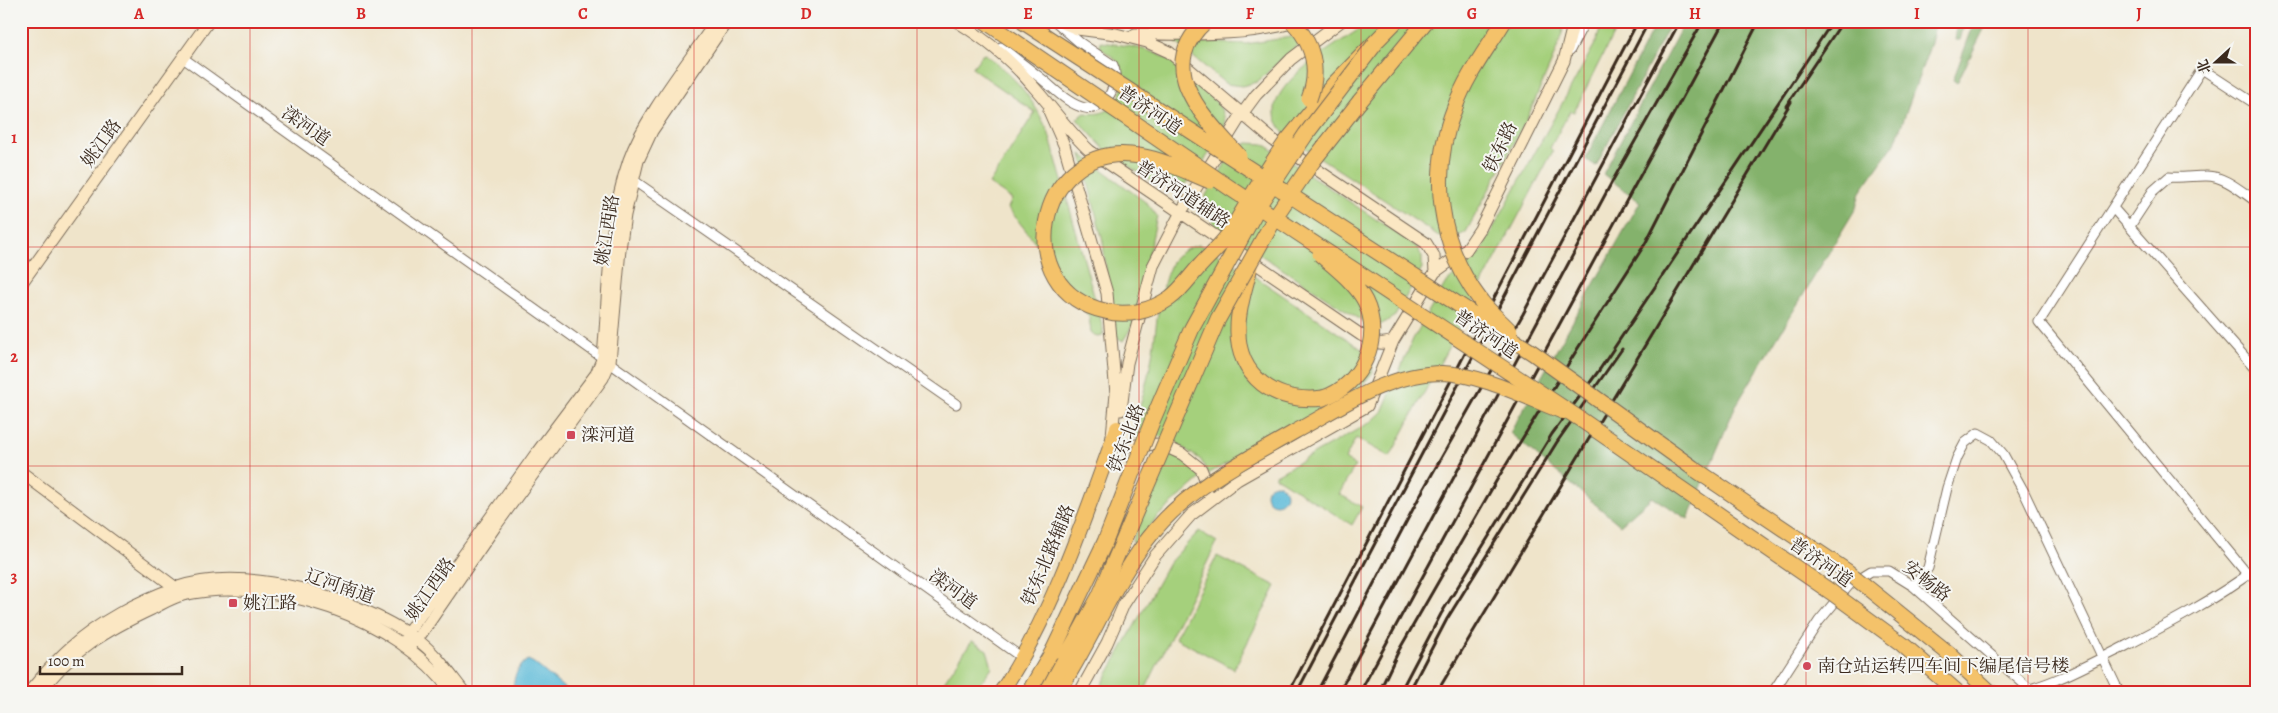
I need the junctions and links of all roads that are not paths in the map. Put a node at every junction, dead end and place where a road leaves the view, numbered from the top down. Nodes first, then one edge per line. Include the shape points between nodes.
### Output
1 (209, 21) edge
2 (716, 21) edge
3 (727, 21) edge
4 (956, 21) edge
5 (985, 21) edge
6 (1022, 21) edge
7 (1057, 21) edge
8 (1206, 21) edge
9 (1292, 21) edge
10 (1299, 21) edge
11 (1341, 21) edge
12 (1396, 21) edge
13 (1426, 21) edge
14 (1504, 21) edge
15 (1574, 21) edge
16 (1585, 21) edge
17 (1116, 34) junction
18 (979, 36) junction
19 (1376, 44) junction
20 (183, 58) junction
21 (1564, 62) junction
22 (1041, 96) junction
23 (2257, 105) edge
24 (1242, 114) junction
25 (1287, 141) junction
26 (1251, 170) junction
27 (633, 180) junction
28 (1230, 188) junction
29 (2257, 202) edge
30 (2114, 208) junction
31 (1181, 212) junction
32 (2130, 226) junction
33 (1230, 232) junction
34 (1297, 232) junction
35 (1251, 263) junction
36 (1435, 272) junction
37 (21, 284) edge
38 (1192, 328) junction
39 (1393, 341) junction
40 (1532, 353) junction
41 (606, 360) junction
42 (2257, 371) edge
43 (956, 404) dead end
44 (1580, 419) junction
45 (1118, 428) joint
46 (1111, 446) junction
47 (21, 472) edge
48 (1200, 508) junction
49 (2257, 568) edge
50 (2248, 575) junction
51 (1913, 586) junction
52 (178, 592) junction
53 (412, 637) junction
54 (404, 646) junction
55 (1021, 657) junction
56 (2102, 658) junction
57 (2031, 690) edge
58 (28, 692) edge
59 (41, 692) edge
60 (451, 692) edge
61 (464, 692) edge
62 (1001, 692) edge
63 (1029, 692) edge
64 (1047, 692) edge
65 (1058, 692) edge
66 (1080, 692) edge
67 (1772, 692) edge
68 (1956, 692) edge
69 (1990, 692) edge
70 (2119, 692) edge

1 - 20 street, 姚江路
2 - 41 street, 姚江西路 via 647,123 629,160 614,223
3 - 27 street, 姚江西路 via 652,132
4 - 18 street, 普济河道辅路
5 - 28 highway, 普济河道, bridge
6 - 26 highway, 普济河道, bridge
7 - 17 street, 普济河道辅路 via 1077,29
7 - 18 street, 普济河道辅路 via 1079,42 1113,65 1116,71 1114,86 1100,107 1086,108 1075,104 997,44
8 - 26 highway, bridge via 1187,47 1185,82 1194,104
9 - 25 highway, bridge via 1309,43 1315,73 1309,99
10 - 17 street via 1222,35
11 - 24 street via 1291,59 1267,82
12 - 19 highway
13 - 35 highway, 铁东北路, bridge via 1313,161 1279,211
14 - 40 highway, bridge via 1455,106 1442,151 1440,194 1448,236 1463,274 1482,303
15 - 21 street, 铁东路
16 - 21 street
17 - 24 street, 普济河道辅路 via 1169,52
18 - 22 street, 普济河道辅路
19 - 25 highway, bridge via 1334,84
19 - 38 highway, 铁东北路, bridge via 1314,122 1262,200
20 - 37 street, 姚江路
20 - 41 street, 滦河道
21 - 36 street, 铁东路 via 1480,229 1466,250
22 - 31 street, 普济河道辅路 via 1090,151
22 - 46 street via 1064,146 1107,293 1116,394
23 - 30 street via 2202,70
24 - 31 street
24 - 36 street, 普济河道辅路 via 1273,140 1426,243 1434,256
25 - 33 highway, bridge via 1266,169
26 - 40 highway, 普济河道, bridge
27 - 41 street, 姚江西路 via 620,249
27 - 43 street
28 - 33 highway, bridge via 1149,158 1123,155 1099,158 1080,168 1060,186 1049,210 1045,243 1052,270 1067,292 1091,307 1127,313 1153,307 1174,294
28 - 34 highway, 普济河道, bridge
29 - 32 street via 2226,181 2213,177 2169,177 2153,191
30 - 32 street
30 - 50 street via 2039,322
31 - 39 street, 普济河道辅路 via 1366,338 1384,345
31 - 45 street, 铁东北路 via 1153,266 1127,363
32 - 42 street
33 - 38 highway, bridge via 1202,292
34 - 35 highway, bridge via 1356,288 1370,315 1371,337 1366,357 1358,373 1338,392 1315,399 1287,397 1269,390 1248,367 1240,351 1238,324
34 - 44 highway, 普济河道, bridge
35 - 64 highway, 铁东北路, bridge via 1218,319 1100,595
36 - 39 street
38 - 63 highway, 铁东北路, bridge via 1105,542 1053,651
39 - 48 street via 1367,406 1236,480
40 - 69 highway, 普济河道, bridge via 1693,468 1848,572 1940,645
41 - 53 street, 姚江西路 via 602,378
41 - 55 street, 滦河道
44 - 65 main road, bridge via 1476,379 1443,373 1417,375 1386,384 1353,400 1211,480 1176,509 1155,530 1121,578
44 - 68 highway, 普济河道, bridge via 1889,633
45 - 46 main road, 铁东北路辅路
46 - 48 street via 1160,444 1182,454 1201,469 1208,486
46 - 55 main road, 铁东北路辅路 via 1050,600
47 - 52 street
48 - 66 street via 1155,556 1124,604
49 - 50 street
50 - 56 street via 2212,601
51 - 56 street via 1928,568 1957,458 1965,443 1978,433 1991,440 2003,454 2024,492
51 - 57 street, 安畅路
51 - 67 street, 安畅路 via 1888,571 1871,571 1850,584 1820,621
52 - 53 street, 辽河南道 via 212,580 244,580 281,586 316,593 352,606
52 - 54 street, 辽河南道 via 255,592 319,604 369,624
52 - 58 street via 119,614 85,635
52 - 59 street via 86,646 60,669
53 - 54 street, 姚江西路
53 - 61 street, 辽河南道 via 437,657
54 - 60 street, 辽河南道 via 422,658
55 - 62 main road, 铁东北路辅路
56 - 57 street
56 - 70 street

